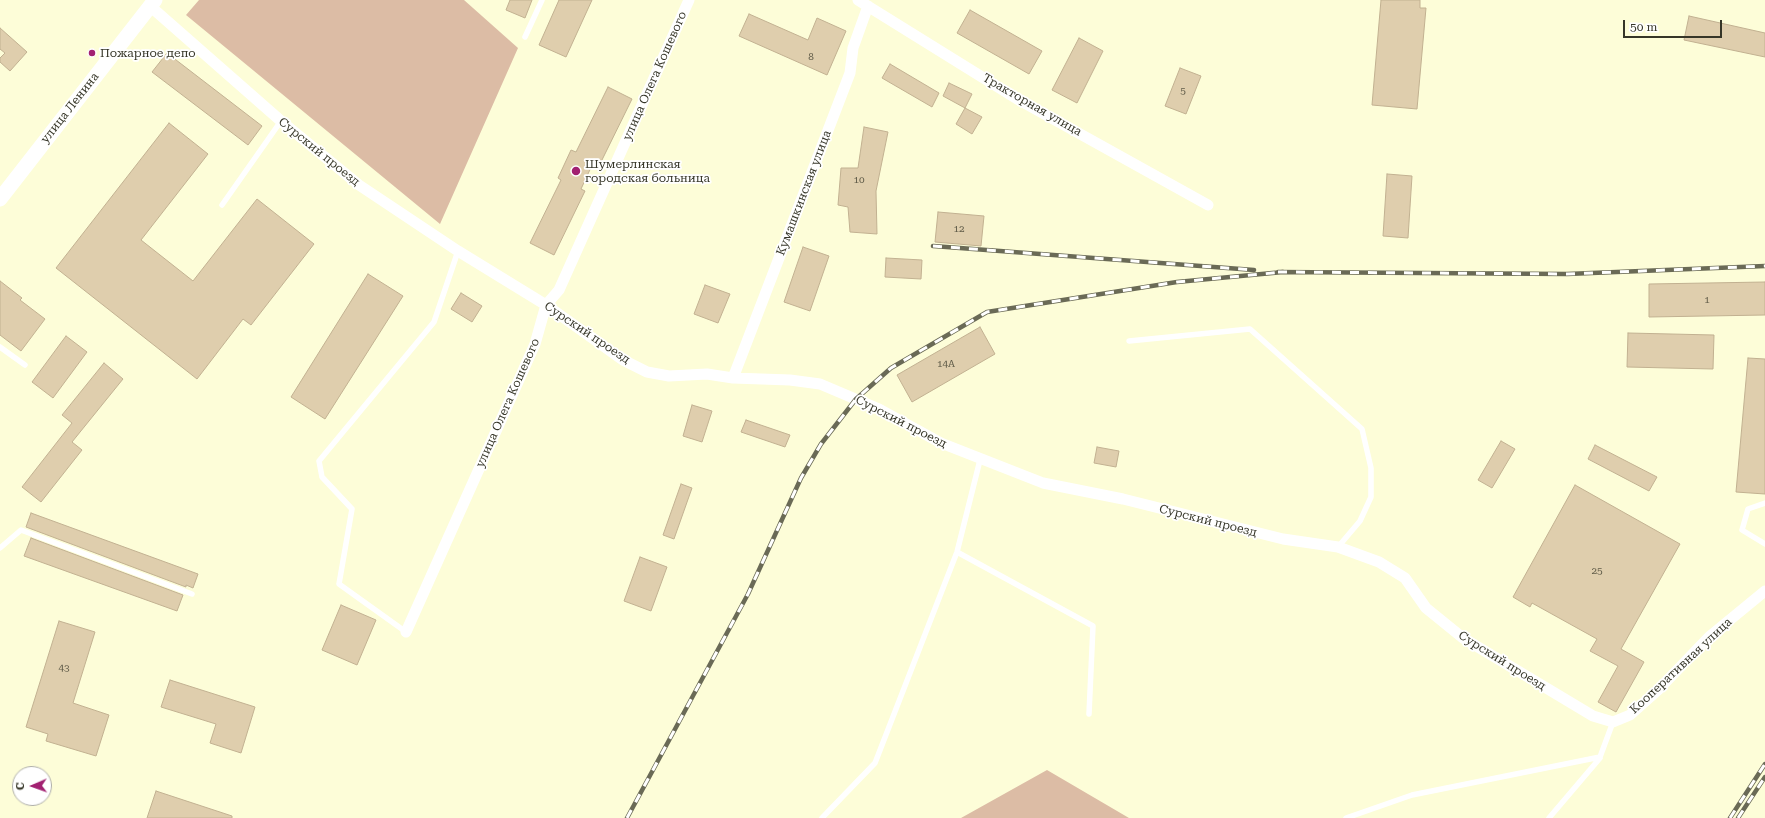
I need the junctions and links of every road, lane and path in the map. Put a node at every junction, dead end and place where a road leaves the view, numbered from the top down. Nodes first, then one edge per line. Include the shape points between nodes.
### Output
1 (542, 0) edge
2 (688, 0) edge
3 (153, 3) edge
4 (863, 3) edge
5 (525, 37) dead end
6 (281, 121) junction
7 (0, 199) edge
8 (1208, 205) dead end
9 (222, 206) dead end
10 (458, 251) junction
11 (546, 305) junction
12 (1129, 341) dead end
13 (0, 347) edge
14 (25, 365) dead end
15 (733, 378) junction
16 (980, 460) junction
17 (1765, 503) edge
18 (1765, 544) edge
19 (1338, 547) junction
20 (0, 548) edge
21 (957, 552) junction
22 (1765, 591) edge
23 (192, 594) dead end
24 (406, 632) joint
25 (1089, 714) dead end
26 (1613, 722) junction
27 (1600, 757) junction
28 (822, 818) edge
29 (1346, 818) edge
30 (1549, 818) edge

1 - 5 lane
2 - 11 street, улица Олега Кошевого via 559,290
3 - 6 street, Сурский проезд
3 - 7 main road, улица Ленина
4 - 8 street, Тракторная улица via 1019,100
4 - 15 street, Кумашкинская улица via 850,73
6 - 9 lane
6 - 10 street, Сурский проезд via 359,185
10 - 11 street, Сурский проезд
10 - 24 lane via 434,322 319,461 322,477 352,509 339,584
11 - 15 street, Сурский проезд via 622,360 647,372 669,376 707,374
11 - 24 street, улица Олега Кошевого via 536,344
12 - 19 lane via 1250,329 1362,429 1371,468 1371,497 1360,521
13 - 14 lane
15 - 16 street, Сурский проезд via 820,384 879,409
16 - 19 street, Сурский проезд via 1043,483 1123,499 1283,539
16 - 21 lane
17 - 18 lane via 1748,509 1742,530
19 - 26 street, Сурский проезд via 1379,562 1405,578 1426,608 1463,638 1593,716
20 - 23 lane via 22,530
21 - 25 lane via 1093,626
21 - 28 lane via 875,763
22 - 26 street, Кооперативная улица via 1709,637 1630,715
26 - 27 lane
27 - 29 lane via 1412,795
27 - 30 lane

